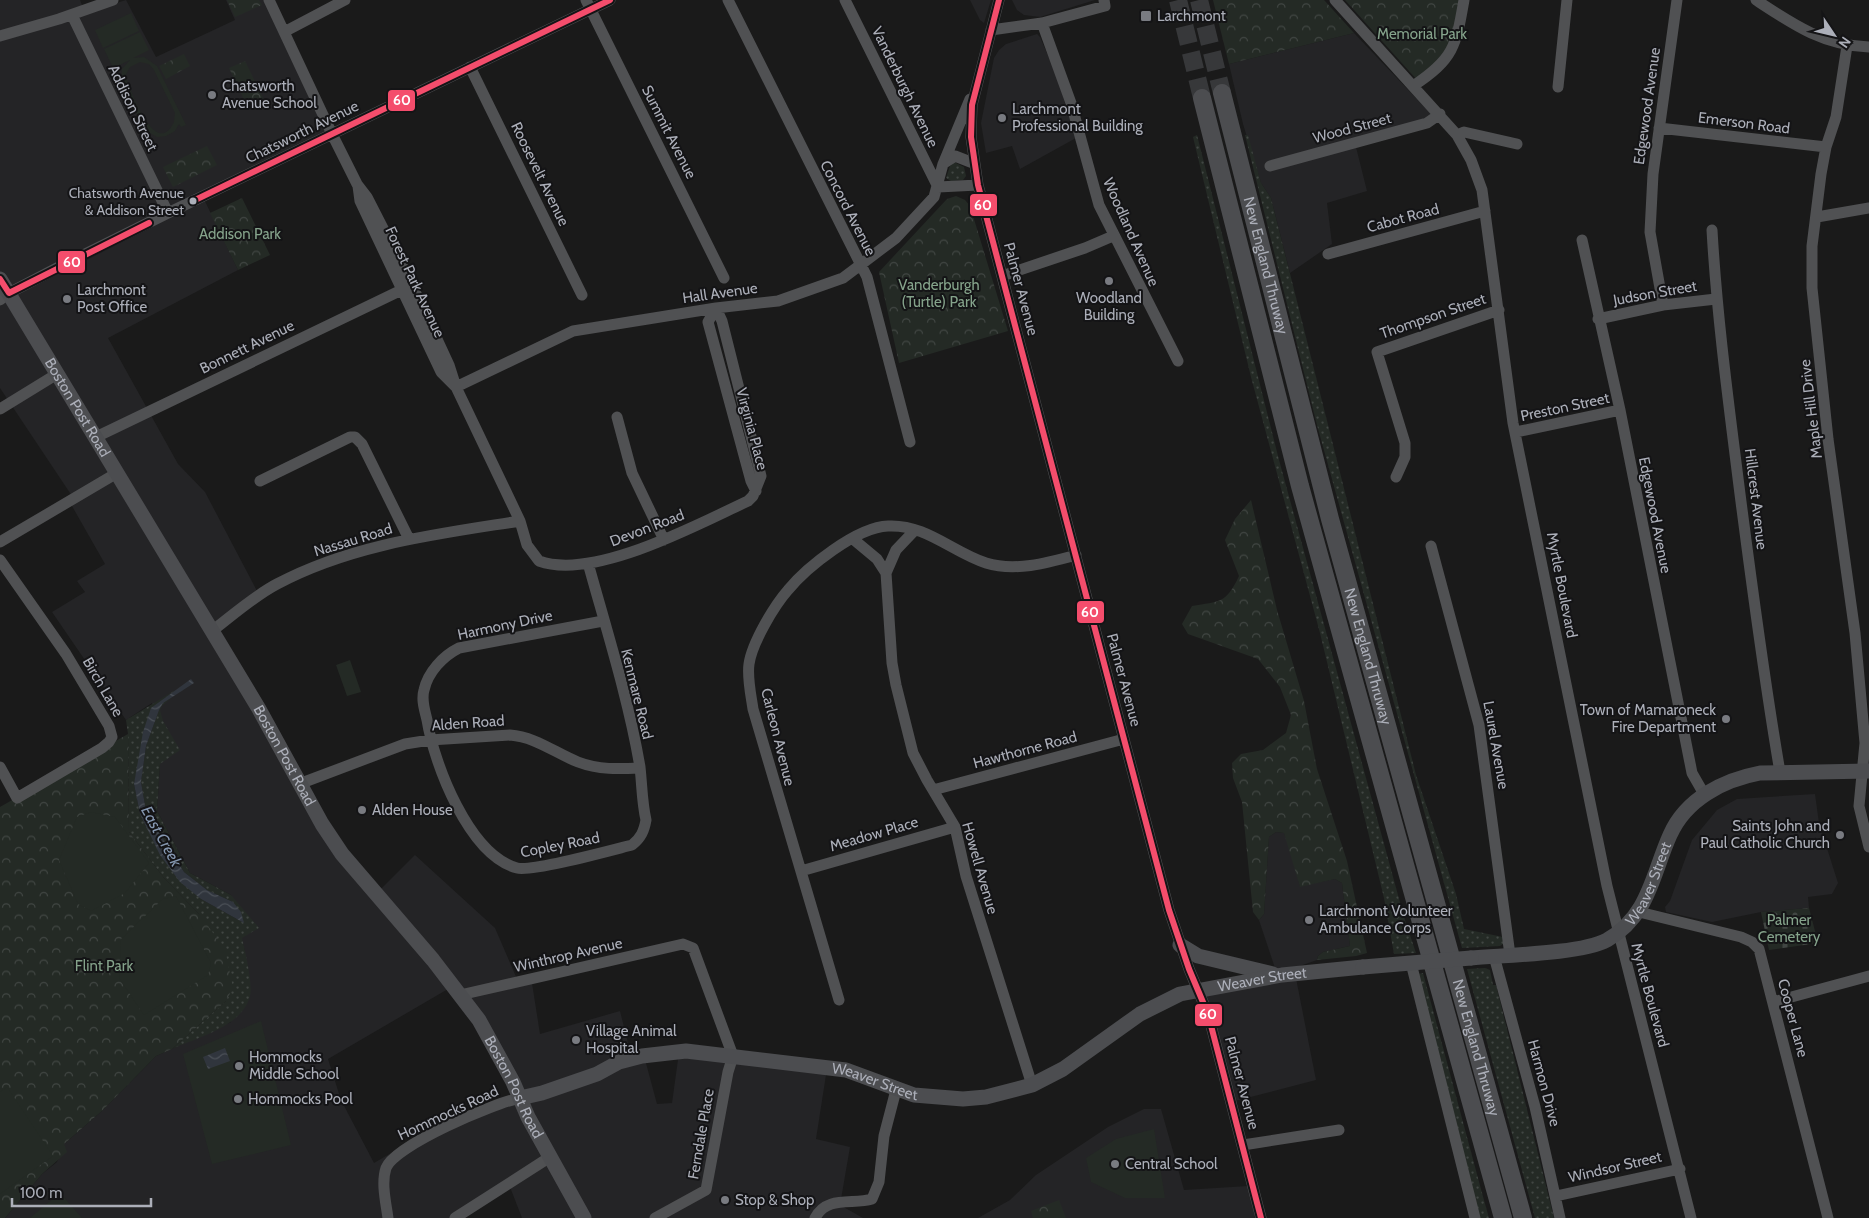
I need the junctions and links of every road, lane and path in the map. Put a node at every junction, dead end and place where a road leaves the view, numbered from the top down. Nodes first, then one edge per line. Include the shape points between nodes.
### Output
1 (113, 0) edge
2 (269, 0) edge
3 (345, 0) edge
4 (610, 0) edge
5 (728, 0) edge
6 (845, 0) edge
7 (999, 0) edge
8 (1334, 0) edge
9 (1464, 0) edge
10 (1567, 0) edge
11 (1677, 0) edge
12 (1756, 0) edge
13 (1104, 3) edge
14 (84, 5) edge
15 (588, 5) edge
16 (72, 15) junction
17 (1042, 23) junction
18 (991, 30) junction
19 (284, 32) junction
20 (0, 36) edge
21 (1847, 46) junction
22 (1869, 47) edge
23 (470, 67) junction
24 (976, 85) junction
25 (1413, 86) junction
26 (1558, 87) dead end
27 (1222, 93) tunnel mouth
28 (1202, 98) tunnel mouth
29 (1440, 114) junction
30 (1659, 128) junction
31 (332, 134) junction
32 (1457, 135) junction
33 (1517, 144) dead end
34 (1826, 147) junction
35 (973, 163) junction
36 (943, 164) junction
37 (1270, 166) dead end
38 (978, 185) junction
39 (938, 187) junction
40 (1869, 208) edge
41 (1486, 211) junction
42 (168, 213) junction
43 (1817, 217) junction
44 (1712, 230) dead end
45 (1113, 236) junction
46 (1582, 240) dead end
47 (1328, 254) dead end
48 (860, 267) junction
49 (1002, 276) junction
50 (724, 278) dead end
51 (0, 279) edge
52 (407, 287) junction
53 (582, 294) dead end
54 (3, 295) edge
55 (1716, 299) junction
56 (1663, 305) junction
57 (716, 308) junction
58 (1499, 310) junction
59 (1598, 319) junction
60 (1178, 361) dead end
61 (57, 374) junction
62 (456, 387) junction
63 (0, 409) edge
64 (1620, 410) junction
65 (617, 417) dead end
66 (1516, 432) junction
67 (96, 437) junction
68 (910, 442) dead end
69 (117, 473) junction
70 (1396, 478) dead end
71 (260, 481) dead end
72 (756, 491) joint
73 (520, 521) junction
74 (915, 530) junction
75 (409, 539) junction
76 (853, 539) junction
77 (664, 540) junction
78 (0, 542) edge
79 (1431, 546) dead end
80 (1076, 555) junction
81 (0, 560) edge
82 (539, 561) joint
83 (588, 563) junction
84 (886, 573) junction
85 (603, 620) junction
86 (212, 631) junction
87 (1124, 739) junction
88 (430, 740) junction
89 (0, 767) edge
90 (640, 768) junction
91 (1866, 771) edge
92 (1780, 772) junction
93 (299, 784) junction
94 (933, 790) junction
95 (1704, 794) junction
96 (955, 827) junction
97 (642, 834) joint
98 (1869, 847) edge
99 (801, 871) junction
100 (1639, 912) junction
101 (1618, 932) junction
102 (1180, 945) junction
103 (1502, 955) junction
104 (1412, 967) junction
105 (1282, 975) junction
106 (1869, 976) edge
107 (1198, 990) junction
108 (460, 995) junction
109 (839, 1000) dead end
110 (1773, 1002) junction
111 (733, 1056) junction
112 (1032, 1085) junction
113 (896, 1090) junction
114 (520, 1098) junction
115 (1339, 1130) dead end
116 (1243, 1144) junction
117 (550, 1157) junction
118 (1680, 1169) junction
119 (1556, 1196) junction
120 (388, 1218) edge
121 (455, 1218) edge
122 (584, 1218) edge
123 (655, 1218) edge
124 (815, 1218) edge
125 (1260, 1218) edge
126 (1475, 1218) edge
127 (1503, 1218) edge
128 (1524, 1218) edge
129 (1560, 1218) edge
130 (1692, 1218) edge
131 (1828, 1218) edge

1 - 14 street
2 - 19 street, Forest Park Avenue
3 - 19 street
4 - 15 street, Chatsworth Avenue
5 - 48 street, Concord Avenue
6 - 39 street, Vanderburgh Avenue
7 - 18 street, Palmer Avenue
8 - 25 street, Myrtle Boulevard
9 - 25 street via 1454,48 1447,59
10 - 26 street
11 - 30 street, Edgewood Avenue
12 - 21 street via 1794,25
13 - 17 street
14 - 16 street
15 - 23 street, Chatsworth Avenue
15 - 50 street, Summit Avenue
16 - 20 street
16 - 42 street, Addison Street
17 - 18 street
17 - 45 street, Woodland Avenue via 1071,103 1099,205
18 - 24 street, Palmer Avenue
19 - 31 street, Forest Park Avenue
21 - 22 street
21 - 34 street, Maple Hill Drive via 1836,117
23 - 31 street, Chatsworth Avenue
23 - 53 street, Roosevelt Avenue
24 - 35 street, Palmer Avenue via 971,137
24 - 36 street, Hall Avenue
25 - 29 street, Myrtle Boulevard
27 - 128 highway, New England Thruway via 1325,502
28 - 127 highway, New England Thruway via 1300,486
29 - 32 street, Myrtle Boulevard
29 - 37 street, Wood Street via 1427,123
30 - 34 street, Emerson Road
30 - 56 street, Edgewood Avenue via 1650,232
31 - 42 street, Chatsworth Avenue
31 - 52 street, Forest Park Avenue via 357,184 360,201
32 - 33 street via 1464,132
32 - 41 street, Myrtle Boulevard via 1476,173
34 - 43 street, Maple Hill Drive
35 - 36 street via 955,156
35 - 38 street, Palmer Avenue
36 - 39 street, Hall Avenue
38 - 39 street
38 - 49 street, Palmer Avenue
39 - 48 street, Hall Avenue via 912,224
40 - 43 street
41 - 47 street, Cabot Road
41 - 58 street, Myrtle Boulevard
42 - 54 street, Chatsworth Avenue
43 - 91 street, Maple Hill Drive via 1812,246 1812,288 1828,438 1855,633
44 - 55 street, Hillcrest Avenue
45 - 49 street
45 - 60 street, Woodland Avenue
46 - 59 street, Edgewood Avenue
48 - 57 street, Hall Avenue via 843,278 778,301
48 - 68 street, Concord Avenue via 867,277
49 - 80 street, Palmer Avenue
51 - 54 main road, Boston Post Road
52 - 62 street, Forest Park Avenue via 441,372
52 - 67 street, Bonnett Avenue
54 - 61 main road, Boston Post Road
55 - 56 street, Judson Street
55 - 92 street, Hillcrest Avenue via 1764,675
56 - 59 street, Judson Street
57 - 62 street, Hall Avenue via 573,331
57 - 72 street, Virginia Place via 761,476
58 - 66 street, Myrtle Boulevard
58 - 70 street, Thompson Street via 1376,352 1406,447
59 - 64 street, Edgewood Avenue
61 - 63 street
61 - 67 main road, Boston Post Road
62 - 73 street, Forest Park Avenue
64 - 66 street, Preston Street
64 - 95 street, Edgewood Avenue via 1690,764
65 - 77 street via 632,473
66 - 101 street, Myrtle Boulevard
67 - 69 main road, Boston Post Road
69 - 78 street
69 - 86 main road, Boston Post Road
71 - 75 street via 355,437 362,444
72 - 77 street, Devon Road via 748,501
73 - 75 street, Nassau Road
73 - 82 street, Forest Park Avenue via 527,545
74 - 76 street, Carleon Avenue via 888,526 863,532
74 - 80 street, Carleon Avenue via 937,537 980,560 1001,566 1027,566
74 - 84 street, Howell Avenue via 896,550
75 - 86 street, Nassau Road via 296,574
76 - 84 street via 877,559
76 - 99 street, Carleon Avenue via 828,555 788,590 757,640 750,664 753,709
77 - 83 street, Devon Road
79 - 103 street, Laurel Avenue via 1479,726
80 - 87 street, Palmer Avenue
81 - 89 street, Birch Lane via 66,654 112,733 102,748 17,798
82 - 83 street, Devon Road
83 - 85 street, Kenmare Road
84 - 94 street, Howell Avenue via 896,685 914,753
85 - 88 street, Harmony Drive via 459,648 446,655 424,691
85 - 90 street, Kenmare Road
86 - 93 main road, Boston Post Road
87 - 94 street, Hawthorne Road
87 - 102 street, Palmer Avenue
88 - 90 street, Alden Road via 520,736 592,766
88 - 93 street, Alden Road via 405,744
88 - 97 street, Copley Road via 448,788 468,824 496,857 518,869 632,845
90 - 97 street, Kenmare Road via 646,820
91 - 92 main road, Weaver Street
91 - 98 street, Maple Hill Drive via 1859,806
92 - 95 main road, Weaver Street via 1744,776
93 - 108 main road, Boston Post Road via 342,854
94 - 96 street, Howell Avenue
95 - 100 main road, Weaver Street via 1671,833
96 - 99 street, Meadow Place
96 - 112 street, Howell Avenue via 966,876
99 - 109 street, Carleon Avenue
100 - 101 main road, Weaver Street
100 - 110 street, Cooper Lane via 1752,942 1759,949
101 - 103 main road, Weaver Street via 1605,941 1577,948
101 - 118 street, Myrtle Boulevard
102 - 105 main road via 1198,956
102 - 107 street, Palmer Avenue
103 - 104 main road, Weaver Street, bridge
103 - 119 street, Harmon Drive
104 - 105 main road, Weaver Street, bridge via 1363,967
104 - 126 street
105 - 107 main road, Weaver Street
106 - 110 street
107 - 112 main road, Weaver Street via 1180,994 1140,1014 1085,1055
107 - 116 street, Palmer Avenue via 1208,1014
108 - 111 street, Winthrop Avenue via 683,944 696,953
108 - 114 main road, Boston Post Road via 484,1028
110 - 131 street, Cooper Lane
111 - 113 main road, Weaver Street via 846,1070
111 - 114 main road, Weaver Street via 686,1051 642,1056
111 - 123 street, Ferndale Place via 706,1190
112 - 113 main road, Weaver Street via 986,1097 963,1098 914,1095
113 - 124 street via 884,1136 879,1182 872,1199 833,1203 818,1212
114 - 117 main road, Boston Post Road
114 - 120 street, Hommocks Road via 500,1102 400,1152 386,1169 384,1188
115 - 116 street
116 - 125 street, Palmer Avenue
117 - 121 street
117 - 122 main road, Boston Post Road
118 - 119 street, Windsor Street
118 - 130 street, Myrtle Boulevard
119 - 129 street, Harmon Drive

